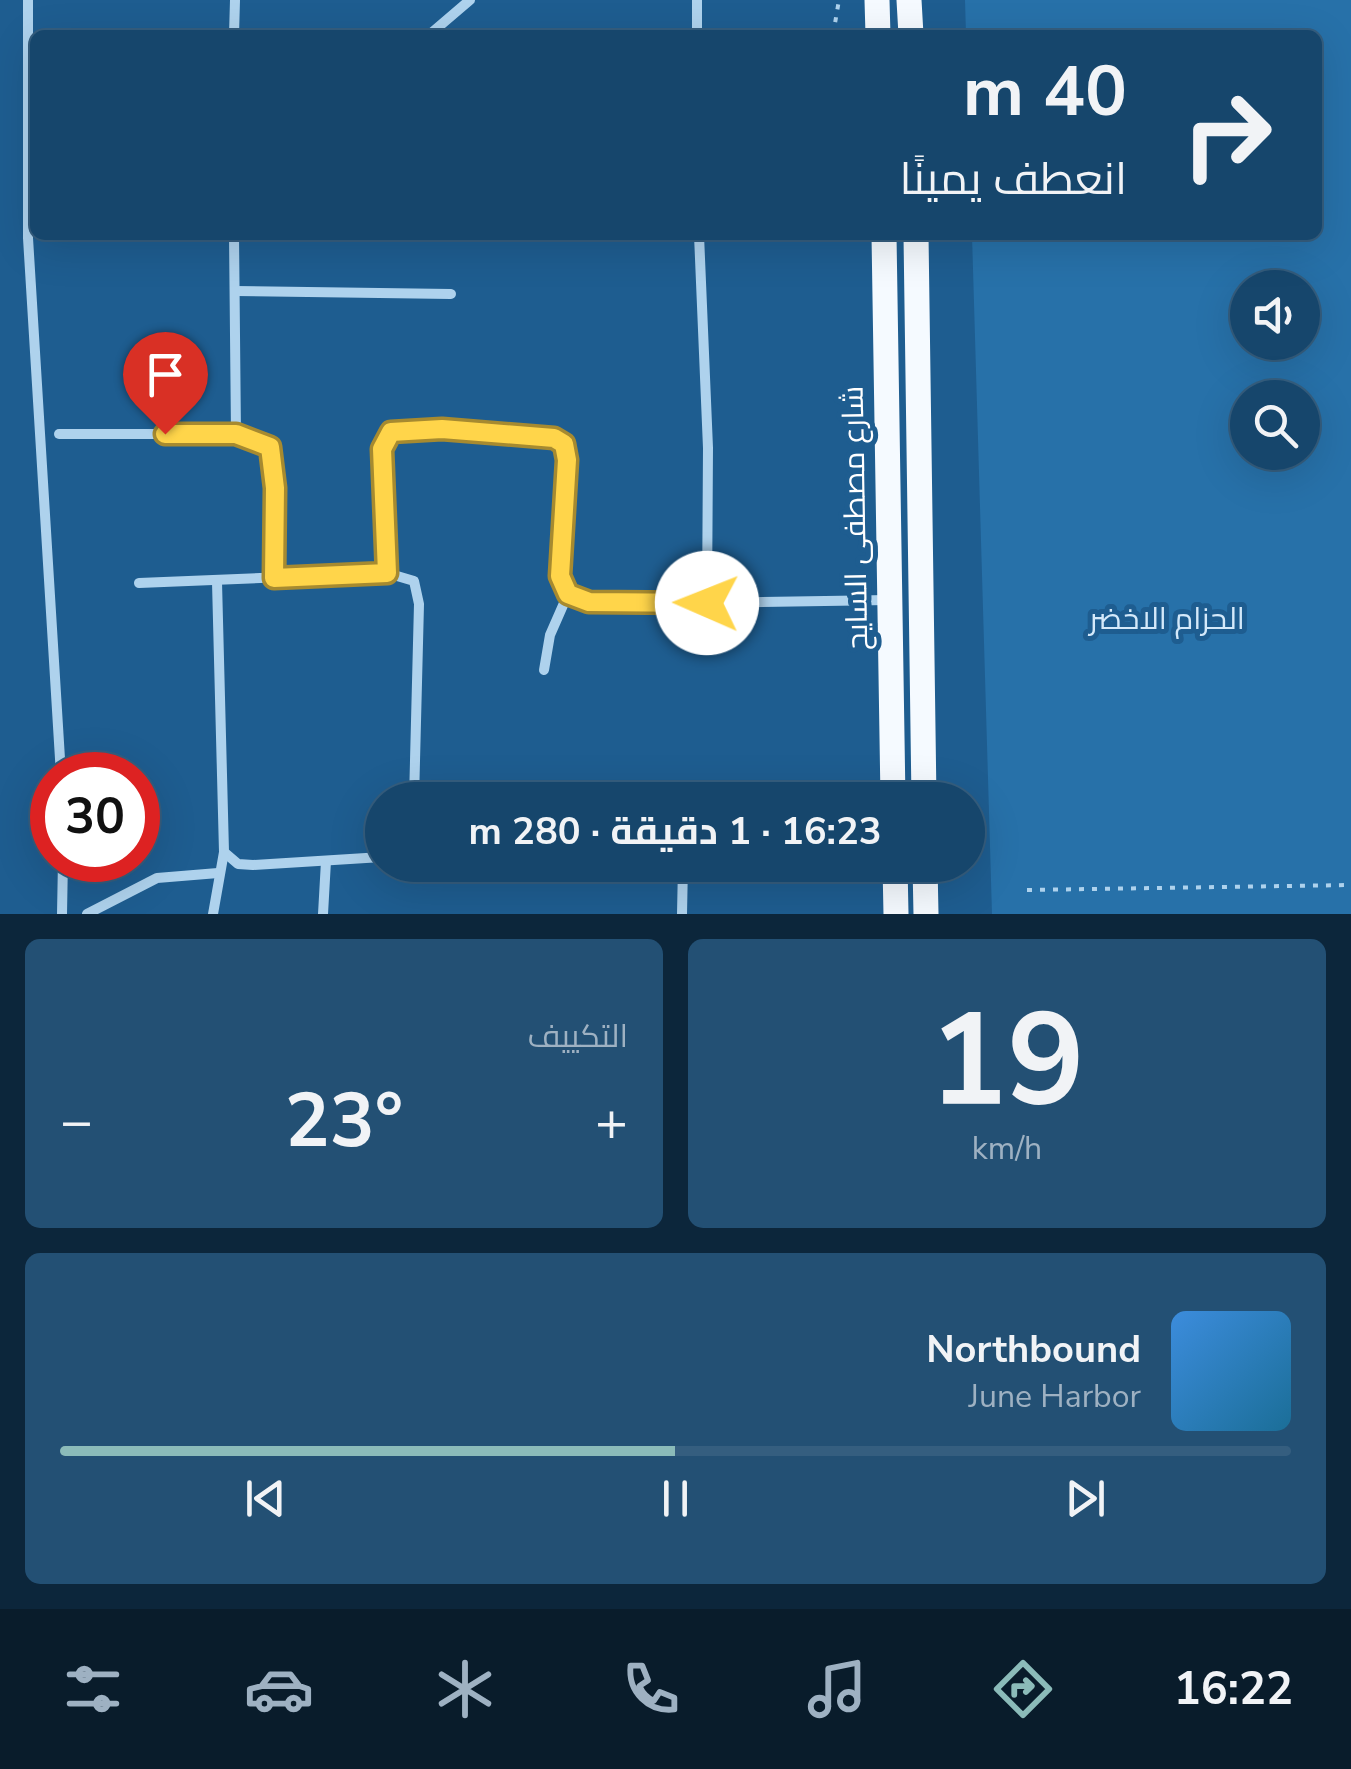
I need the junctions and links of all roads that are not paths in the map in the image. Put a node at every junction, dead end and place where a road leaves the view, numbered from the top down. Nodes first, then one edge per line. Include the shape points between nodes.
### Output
1 (28, 0) edge
2 (235, 0) edge
3 (470, 0) edge
4 (697, 0) edge
5 (877, 0) edge
6 (909, 0) edge
7 (30, 30) edge
8 (234, 30) edge
9 (435, 30) edge
10 (697, 30) edge
11 (878, 30) edge
12 (911, 30) edge
13 (30, 87) edge
14 (234, 240) edge
15 (700, 240) edge
16 (884, 240) edge
17 (916, 240) edge
18 (235, 292) junction
19 (451, 294) dead end
20 (59, 434) dead end
21 (236, 434) junction
22 (387, 573) junction
23 (274, 578) junction
24 (217, 582) junction
25 (139, 583) dead end
26 (568, 594) junction
27 (890, 600) junction
28 (707, 603) junction
29 (544, 670) dead end
30 (59, 752) edge
31 (414, 782) edge
32 (894, 782) edge
33 (924, 782) edge
34 (224, 852) junction
35 (365, 858) edge
36 (326, 861) junction
37 (218, 873) junction
38 (63, 882) edge
39 (683, 882) edge
40 (895, 882) edge
41 (925, 882) edge
42 (62, 914) edge
43 (88, 914) edge
44 (213, 914) edge
45 (324, 914) edge
46 (682, 914) edge
47 (896, 914) edge
48 (926, 914) edge

1 - 7 street
2 - 8 street
3 - 9 street
4 - 10 street
5 - 11 main road
6 - 12 main road
13 - 30 street via 26,142 36,410
14 - 18 street
15 - 28 street
16 - 27 main road, شارع مصطفى السايح
17 - 33 main road
18 - 19 street
18 - 21 street
20 - 21 street
21 - 23 street via 272,453
22 - 23 street
22 - 26 street via 382,449 391,432 536,435 559,440 566,450 560,576
22 - 31 street via 408,577 419,595
23 - 24 street
24 - 25 street
24 - 34 street
26 - 28 street via 589,602
26 - 29 street
27 - 28 street
27 - 32 main road, شارع مصطفى السايح
34 - 36 street via 238,864
34 - 37 street
35 - 36 street
36 - 45 street
37 - 43 street via 157,878
37 - 44 street
38 - 42 street
39 - 46 street
40 - 47 main road
41 - 48 main road

